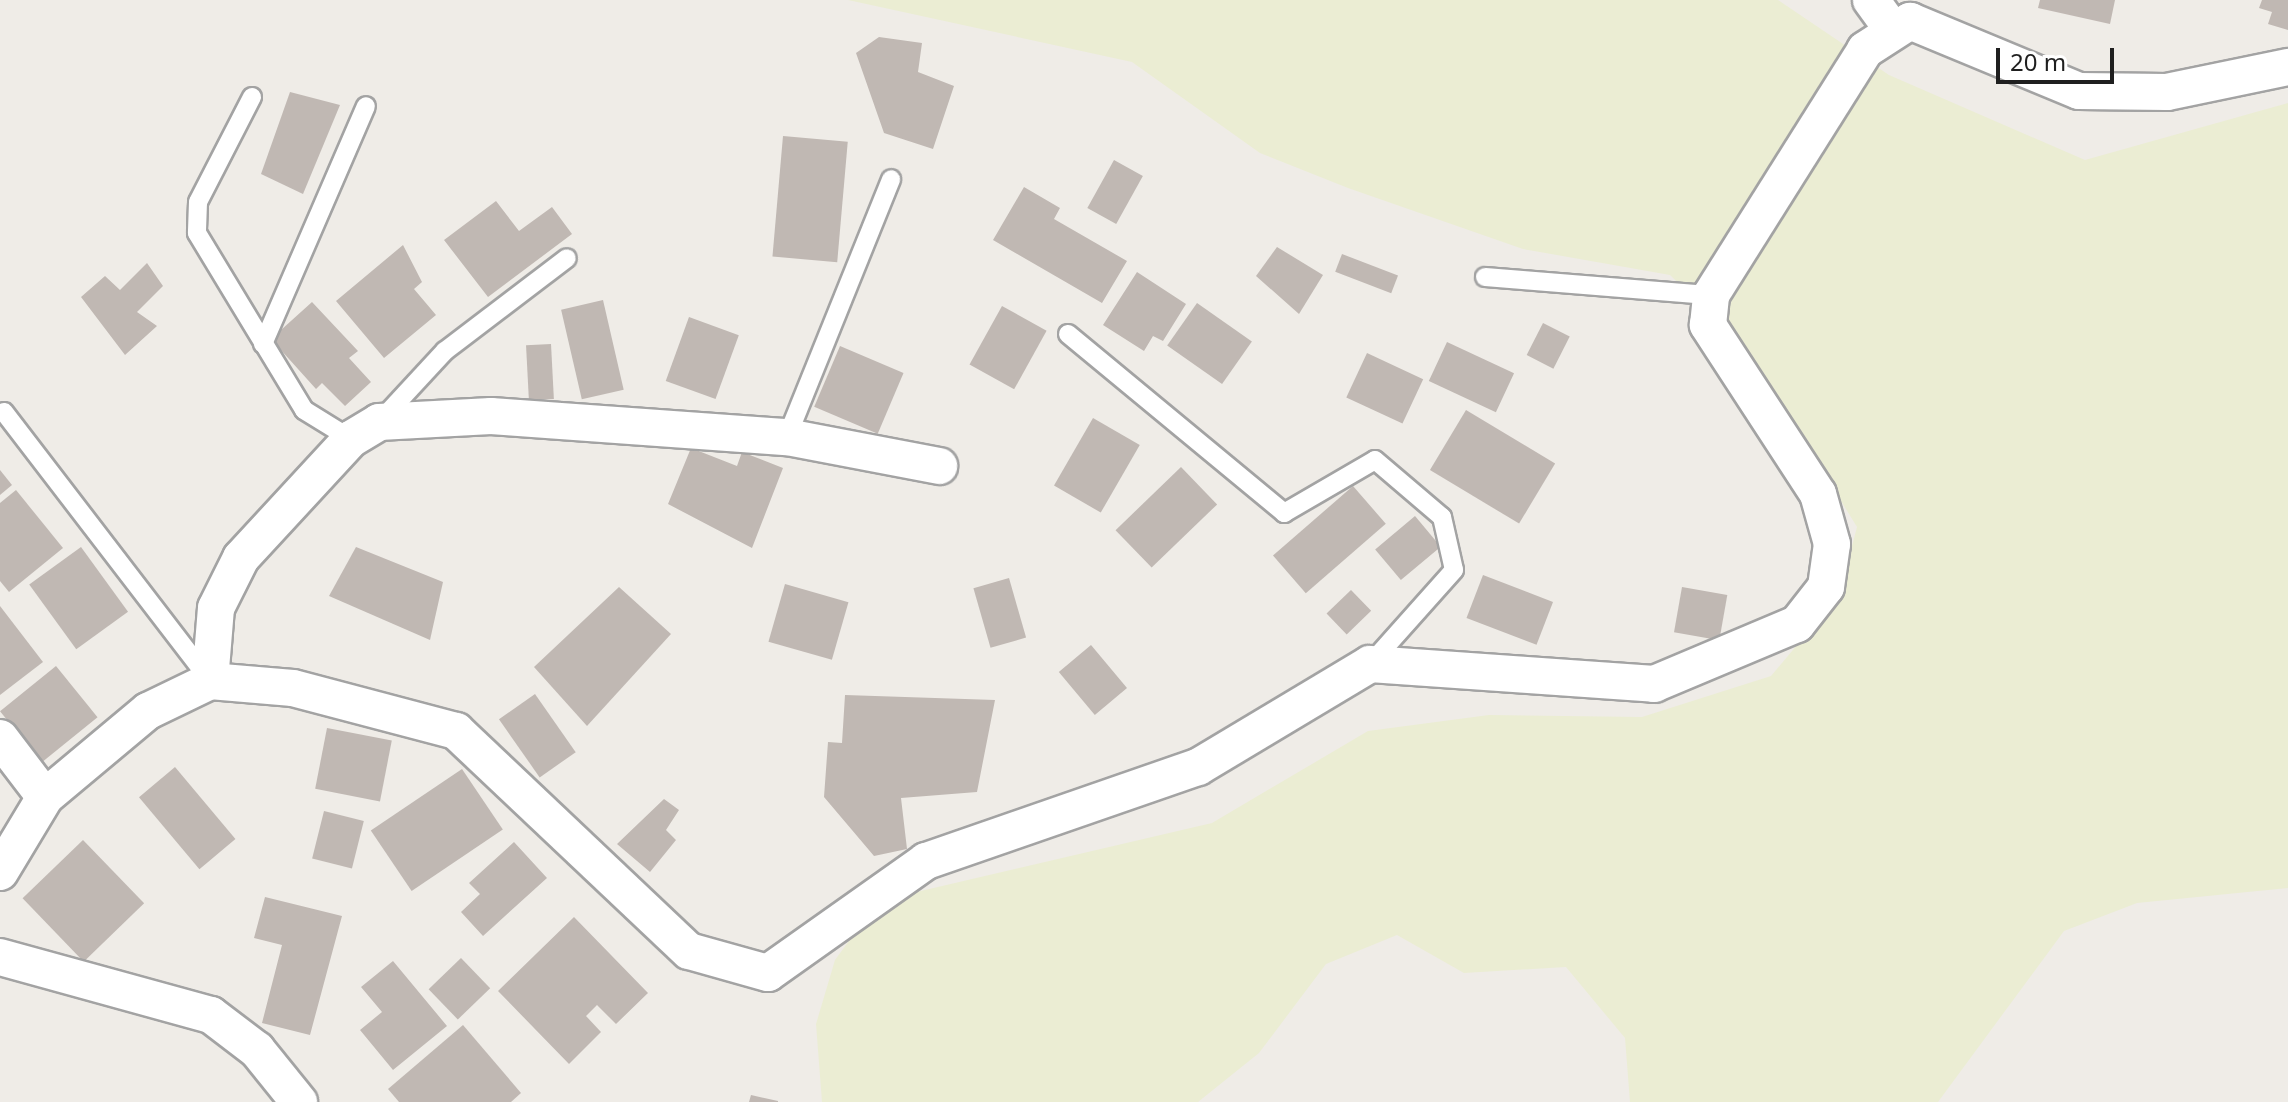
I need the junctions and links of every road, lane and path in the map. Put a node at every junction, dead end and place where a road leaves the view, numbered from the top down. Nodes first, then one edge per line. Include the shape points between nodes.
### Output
1 (1881, 14) edge
2 (2288, 67) edge
3 (252, 97) dead end
4 (366, 106) dead end
5 (891, 179) dead end
6 (567, 258) dead end
7 (1485, 277) dead end
8 (1711, 295) junction
9 (1068, 334) dead end
10 (263, 344) junction
11 (4, 412) dead end
12 (365, 431) junction
13 (787, 437) junction
14 (939, 466) dead end
15 (1370, 664) junction
16 (210, 681) junction
17 (0, 738) edge
18 (45, 797) junction
19 (0, 872) edge
20 (0, 957) edge
21 (299, 1102) edge

1 - 2 street via 2079,91 2167,92
1 - 8 street via 1865,50
3 - 10 lane via 198,202 197,233
4 - 10 lane
5 - 13 lane
6 - 12 lane via 445,351
7 - 8 lane
8 - 15 street via 1708,325 1818,494 1832,544 1826,587 1797,624 1654,684
9 - 15 lane via 1284,513 1375,460 1442,517 1454,570
10 - 12 lane via 304,410
11 - 16 lane
12 - 13 street via 491,416
12 - 16 street via 241,558 216,608
13 - 14 street
15 - 16 street via 1198,767 926,861 768,973 689,951 456,731 293,688
16 - 18 street via 148,711
17 - 18 street
18 - 19 street
20 - 21 street via 211,1015 257,1050

